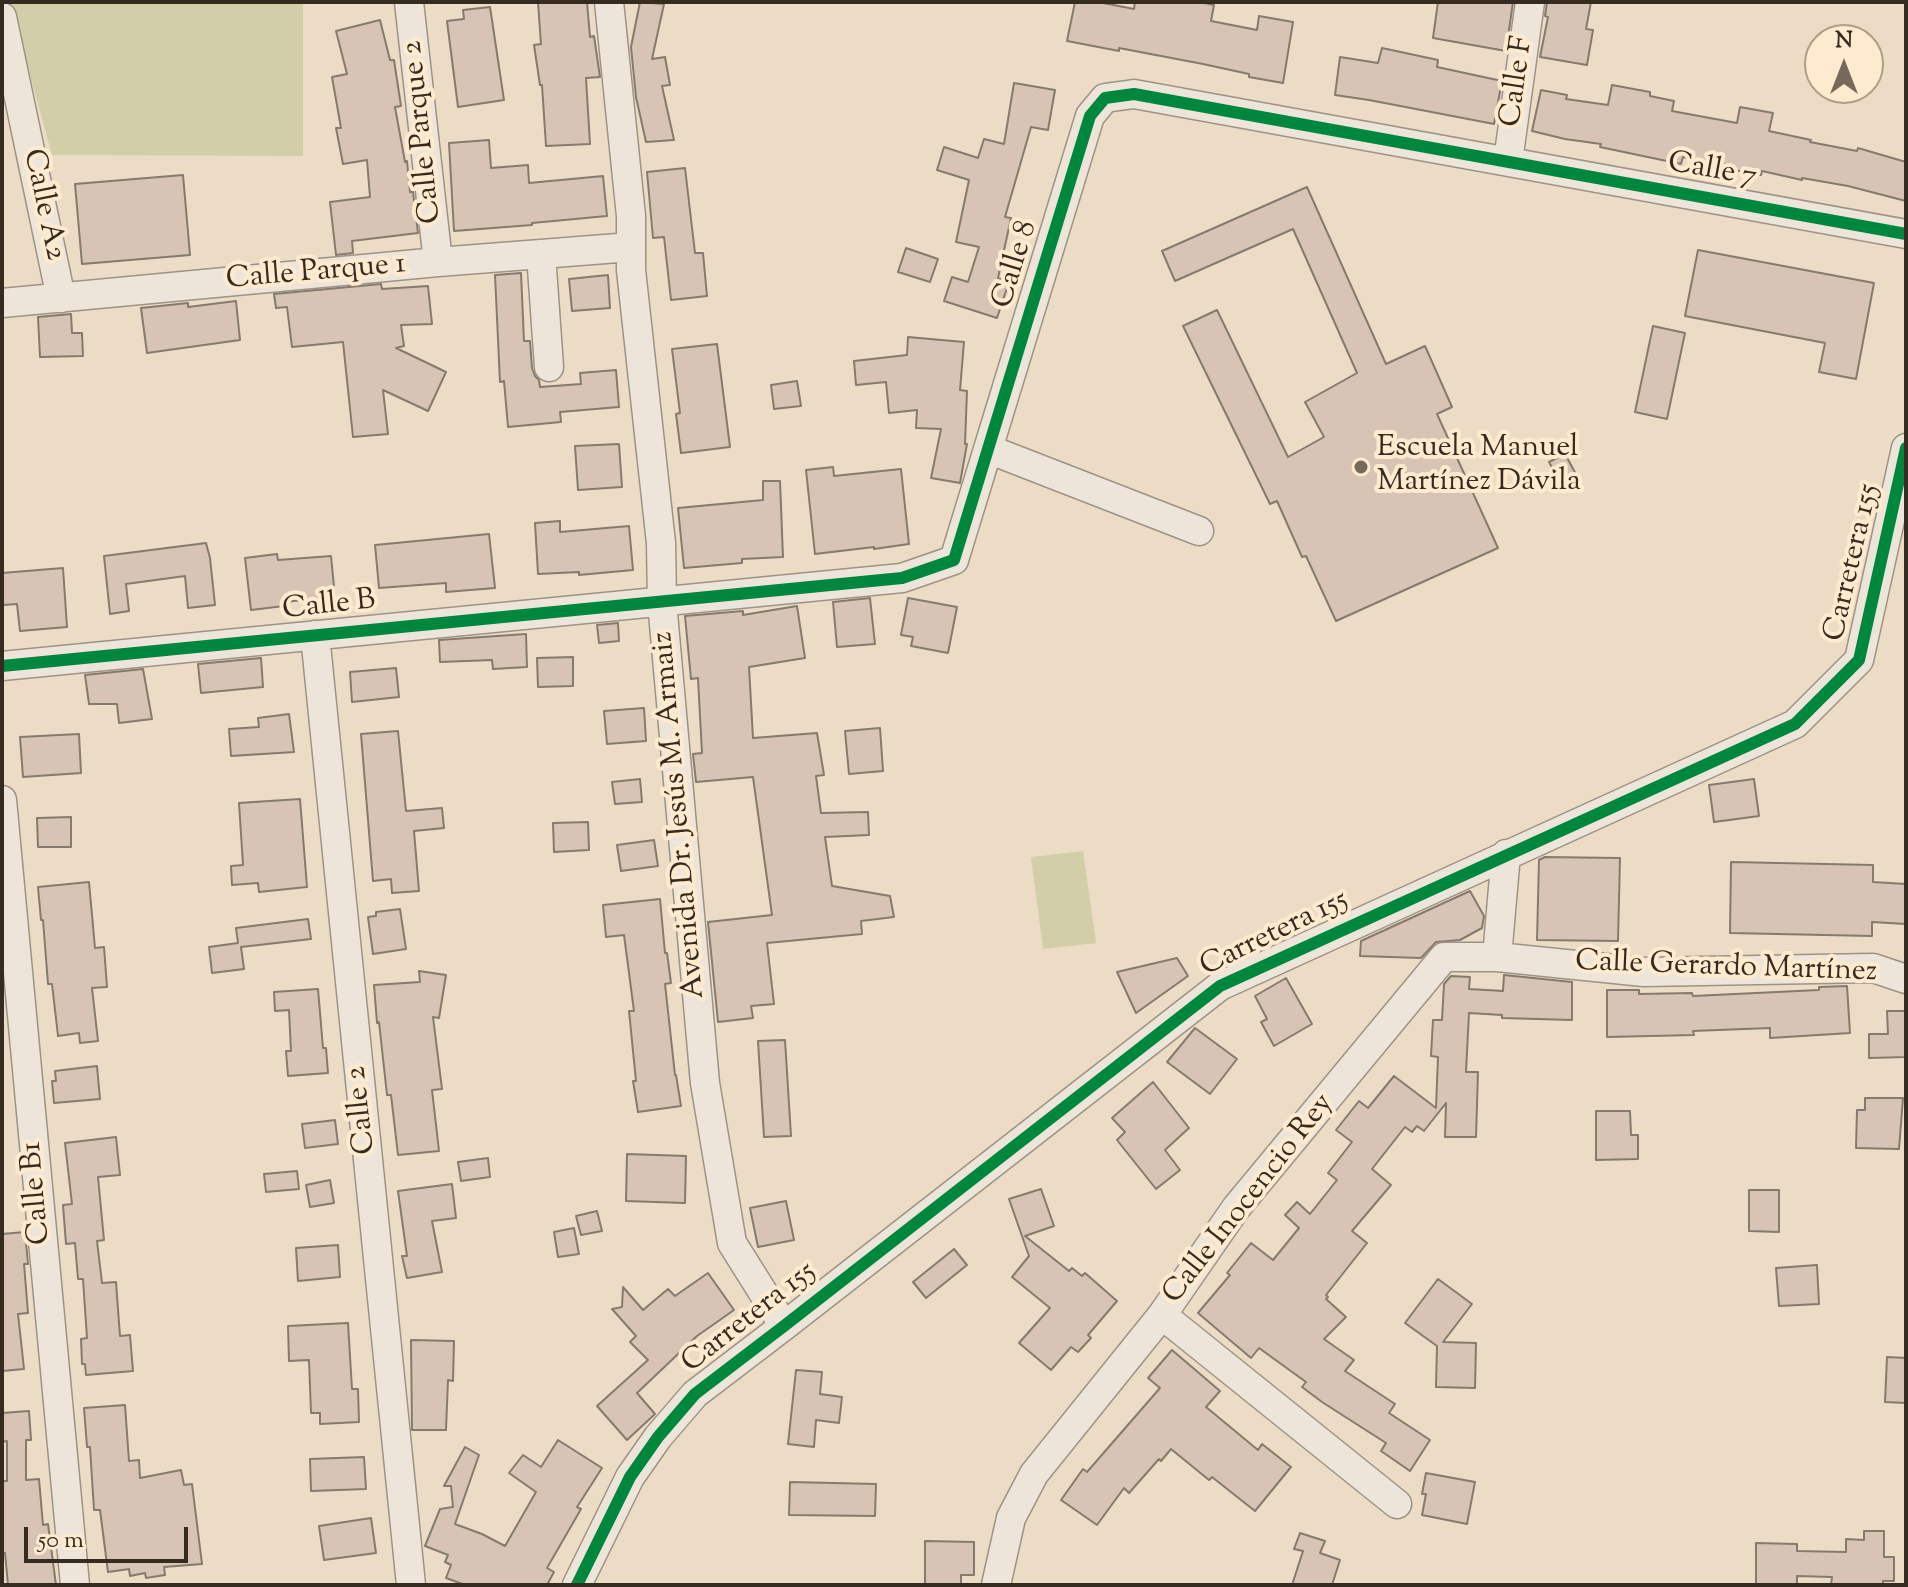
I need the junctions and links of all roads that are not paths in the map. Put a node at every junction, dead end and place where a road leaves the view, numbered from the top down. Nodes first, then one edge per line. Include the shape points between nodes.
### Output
1 (409, 2) edge
2 (609, 2) edge
3 (1530, 2) edge
4 (2, 17) edge
5 (1508, 161) junction
6 (1906, 234) edge
7 (631, 247) junction
8 (541, 254) junction
9 (438, 262) junction
10 (61, 298) junction
11 (2, 303) edge
12 (549, 367) dead end
13 (1906, 448) edge
14 (988, 449) junction
15 (1199, 531) dead end
16 (662, 602) junction
17 (315, 635) junction
18 (2, 666) edge
19 (2, 800) edge
20 (1506, 854) junction
21 (1497, 957) junction
22 (1906, 979) edge
23 (1162, 1315) junction
24 (784, 1326) junction
25 (1397, 1504) dead end
26 (75, 1585) edge
27 (411, 1585) edge
28 (577, 1585) edge
29 (996, 1585) edge

1 - 9 street, Calle Parque 2
2 - 7 street, Avenida Dr. Jesús M. Armaiz
3 - 5 street, Calle F
4 - 10 street, Calle A2
5 - 6 street, Calle 7
5 - 14 street, Calle 8 via 1134,94 1105,98 1090,116
7 - 8 street, Calle Parque 1
7 - 16 street, Avenida Dr. Jesús M. Armaiz via 661,543
8 - 9 street, Calle Parque 1
8 - 12 street
9 - 10 street, Calle Parque 1
10 - 11 street, Calle Parque 1
13 - 20 street, Carretera 155 via 1859,660 1795,724
14 - 15 street
14 - 16 street, Calle 8 via 954,560 902,578
16 - 17 street, Calle B
16 - 24 street, Avenida Dr. Jesús M. Armaiz via 705,1083 732,1243
17 - 18 street, Calle B
17 - 27 street, Calle 2
19 - 26 street, Calle B1
20 - 21 street
20 - 24 street, Carretera 155 via 1220,986
21 - 22 street, Calle Gerardo Martínez via 1644,972 1873,968
21 - 23 street, Calle Inocencio Rey via 1444,957 1236,1208
23 - 25 street
23 - 29 street, Calle Inocencio Rey via 1034,1474 1011,1518
24 - 28 street, Carretera 155 via 695,1394 658,1437 630,1477

